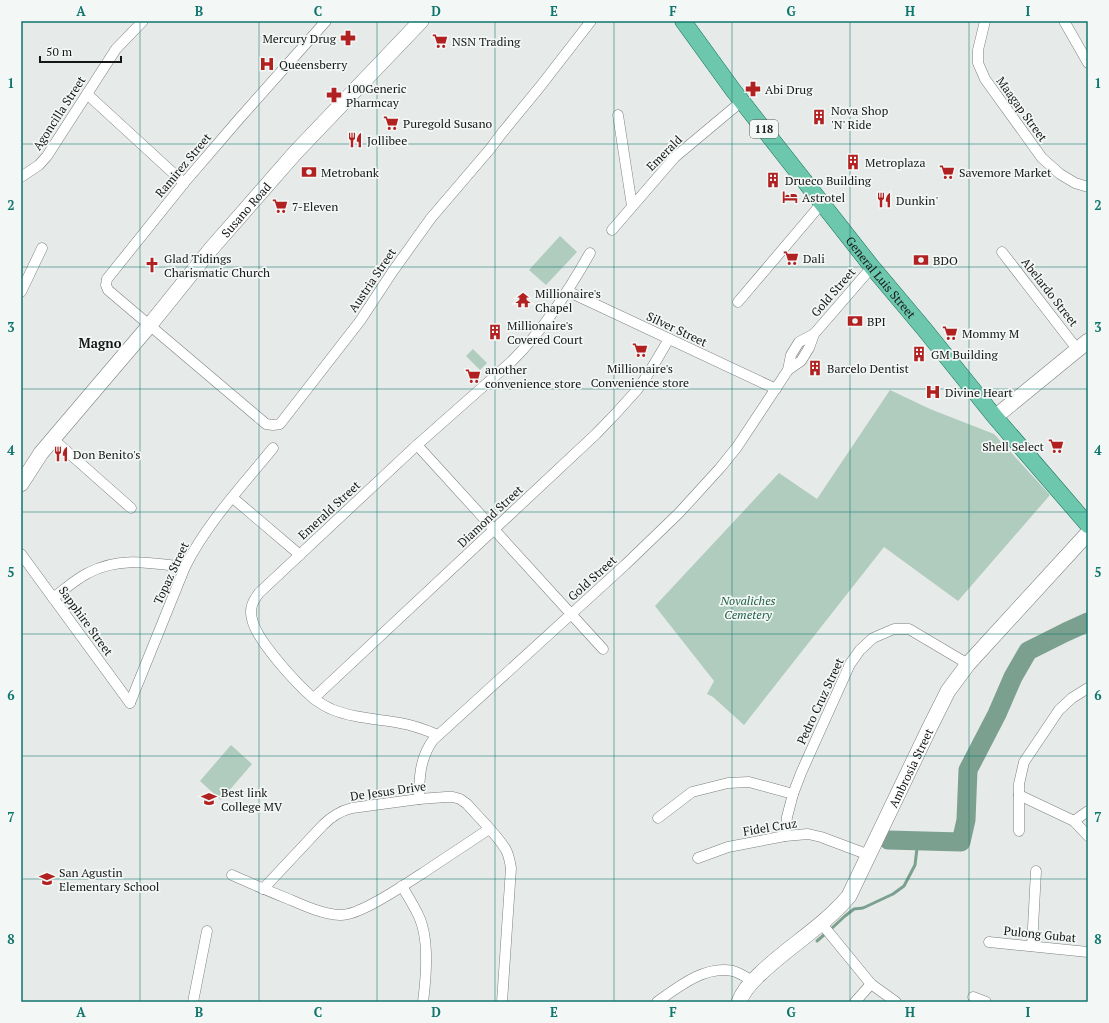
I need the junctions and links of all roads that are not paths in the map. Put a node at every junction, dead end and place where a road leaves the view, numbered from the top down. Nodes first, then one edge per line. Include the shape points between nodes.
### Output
1 (143, 21) edge
2 (326, 21) edge
3 (422, 21) edge
4 (591, 21) edge
5 (683, 21) edge
6 (985, 21) edge
7 (1064, 21) edge
8 (1088, 63) edge
9 (87, 94) junction
10 (742, 101) junction
11 (618, 115) dead end
12 (21, 177) edge
13 (184, 182) junction
14 (1088, 187) edge
15 (822, 203) junction
16 (632, 206) junction
17 (612, 230) dead end
18 (42, 248) dead end
19 (1002, 252) dead end
20 (590, 253) dead end
21 (872, 268) junction
22 (567, 291) junction
23 (21, 292) edge
24 (738, 302) dead end
25 (149, 326) junction
26 (669, 339) junction
27 (1083, 345) edge
28 (776, 389) junction
29 (995, 417) junction
30 (53, 439) junction
31 (416, 445) junction
32 (273, 448) dead end
33 (21, 484) edge
34 (232, 498) junction
35 (131, 508) dead end
36 (1088, 526) edge
37 (494, 530) junction
38 (1088, 533) edge
39 (21, 554) edge
40 (300, 554) junction
41 (185, 567) junction
42 (53, 598) junction
43 (571, 614) junction
44 (603, 649) dead end
45 (968, 664) junction
46 (1088, 688) edge
47 (314, 698) junction
48 (130, 703) joint
49 (438, 735) junction
50 (793, 794) junction
51 (1019, 795) junction
52 (419, 799) junction
53 (1088, 811) edge
54 (658, 818) dead end
55 (1074, 821) junction
56 (489, 829) junction
57 (1019, 831) dead end
58 (785, 836) junction
59 (1088, 836) edge
60 (869, 855) junction
61 (698, 858) dead end
62 (1036, 871) dead end
63 (232, 875) dead end
64 (402, 886) junction
65 (263, 889) junction
66 (824, 926) junction
67 (208, 931) dead end
68 (989, 942) dead end
69 (1032, 946) junction
70 (1088, 952) edge
71 (752, 981) junction
72 (871, 984) junction
73 (973, 997) dead end
74 (193, 1002) edge
75 (424, 1002) edge
76 (502, 1002) edge
77 (657, 1002) edge
78 (738, 1002) edge
79 (855, 1002) edge
80 (896, 1002) edge
81 (986, 1002) edge

1 - 9 street, Agoncilla Street via 116,50
2 - 13 street, Ramirez Street
3 - 25 street, Susano Road via 290,159 211,249
4 - 25 street, Austria Street via 540,88 431,218 360,321 280,424 266,424
5 - 10 main road, General Luis Street / 118
6 - 14 street, Maagap Street via 978,50 978,63 985,79 1042,158 1074,183
7 - 8 street
9 - 12 street, Agoncilla Street via 47,156
9 - 13 street
10 - 15 main road, General Luis Street / 118
10 - 16 street, Emerald via 675,157
11 - 16 street
13 - 25 street, Ramirez Street via 107,279 108,290
15 - 21 main road, General Luis Street / 118
15 - 24 street
16 - 17 street, Emerald
18 - 23 street
19 - 27 street, Abelardo Street
20 - 22 street, Emerald Street
21 - 28 street, Gold Street via 814,334 799,342 791,355 788,370
21 - 29 main road, General Luis Street / 118
22 - 26 street, Silver Street
22 - 31 street, Emerald Street via 527,346
25 - 30 street, Susano Road
26 - 28 street, Silver Street
26 - 37 street, Diamond Street via 649,372 617,413
27 - 29 street
28 - 43 street, Gold Street via 737,447 702,489 661,532
29 - 36 main road, General Luis Street / 118
30 - 33 street, Susano Road
30 - 35 street
31 - 37 street
31 - 40 street, Emerald Street
32 - 34 street, Topaz Street
34 - 40 street
34 - 41 street, Topaz Street via 201,539
37 - 43 street
37 - 47 street, Diamond Street
38 - 45 street, Ambrosia Street
39 - 42 street, Sapphire Street
40 - 47 street, Emerald Street via 259,593 253,601 251,615 256,630 266,645
41 - 42 street via 142,562 106,566 89,572
41 - 48 street, Topaz Street
42 - 48 street, Sapphire Street
43 - 44 street
43 - 49 street, Gold Street
45 - 50 street, Pedro Cruz Street via 909,629 894,629 873,638 850,664
45 - 60 street, Ambrosia Street via 948,691
46 - 51 street via 1059,710 1024,762
47 - 49 street, Emerald Street via 342,713 415,726
49 - 52 street, Gold Street via 422,762
50 - 54 street via 749,782 728,783 692,792
50 - 58 street, Pedro Cruz Street
51 - 55 street
51 - 57 street
52 - 56 street, De Jesus Drive via 460,799
52 - 65 street, De Jesus Drive via 352,808 332,816
53 - 55 street
55 - 59 street
56 - 64 street
56 - 76 street, De Jesus Drive via 507,852 511,868
58 - 60 street, Fidel Cruz via 808,834
58 - 61 street, Fidel Cruz via 728,847
60 - 66 street, Ambrosia Street via 849,896
62 - 69 street
63 - 65 street
64 - 65 street via 377,901 342,915 326,913
64 - 75 street via 421,920 425,939
66 - 71 street, Ambrosia Street via 772,962
66 - 72 street
67 - 74 street
68 - 69 street, Pulong Gubat
69 - 70 street, Pulong Gubat
71 - 77 street via 734,971 710,971 681,985
71 - 78 street, Ambrosia Street
72 - 79 street
72 - 80 street
73 - 81 street

